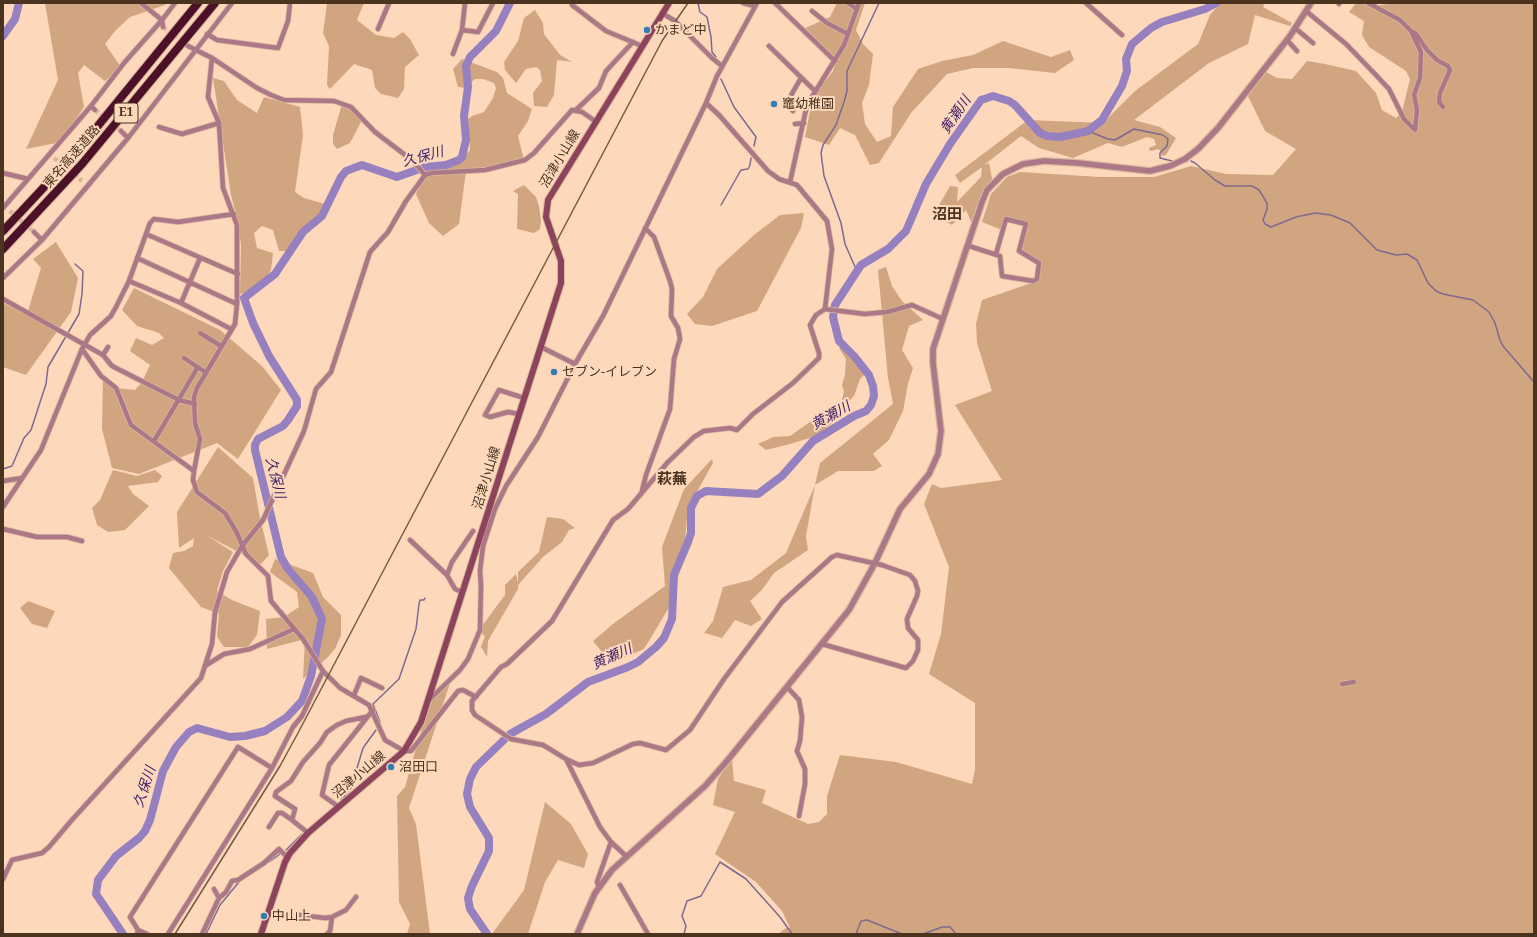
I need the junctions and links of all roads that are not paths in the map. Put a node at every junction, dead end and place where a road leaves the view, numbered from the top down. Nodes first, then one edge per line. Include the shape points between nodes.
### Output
1 (141, 3) edge
2 (175, 3) edge
3 (198, 3) edge
4 (215, 3) edge
5 (232, 3) edge
6 (290, 3) edge
7 (390, 3) edge
8 (465, 3) edge
9 (493, 3) edge
10 (572, 3) edge
11 (743, 3) edge
12 (775, 3) edge
13 (848, 3) edge
14 (859, 3) edge
15 (1086, 3) edge
16 (1311, 3) edge
17 (1368, 3) edge
18 (756, 5) edge
19 (665, 7) edge
20 (857, 8) junction
21 (812, 11) dead end
22 (1306, 11) junction
23 (162, 20) junction
24 (163, 27) tunnel mouth
25 (1295, 28) junction
26 (378, 29) dead end
27 (462, 30) junction
28 (1411, 31) junction
29 (207, 34) junction
30 (848, 34) junction
31 (1122, 35) dead end
32 (1287, 40) junction
33 (633, 42) junction
34 (1313, 43) dead end
35 (188, 46) tunnel mouth
36 (642, 46) junction
37 (769, 46) dead end
38 (194, 50) junction
39 (1298, 51) dead end
40 (452, 54) dead end
41 (212, 58) junction
42 (835, 61) junction
43 (722, 66) junction
44 (801, 78) junction
45 (815, 91) junction
46 (706, 103) junction
47 (91, 106) junction
48 (1443, 107) dead end
49 (96, 110) tunnel mouth
50 (576, 110) junction
51 (793, 111) dead end
52 (595, 121) junction
53 (219, 123) junction
54 (804, 123) junction
55 (795, 124) dead end
56 (159, 127) dead end
57 (121, 131) tunnel mouth
58 (128, 138) junction
59 (3, 173) edge
60 (425, 175) junction
61 (28, 179) junction
62 (82, 181) tunnel mouth
63 (790, 182) junction
64 (87, 186) junction
65 (4, 207) edge
66 (10, 211) tunnel mouth
67 (234, 214) junction
68 (33, 219) junction
69 (645, 228) junction
70 (3, 230) edge
71 (34, 232) tunnel mouth
72 (146, 234) junction
73 (42, 240) junction
74 (969, 246) junction
75 (3, 249) edge
76 (3, 252) edge
77 (996, 254) junction
78 (138, 258) junction
79 (200, 258) junction
80 (238, 274) junction
81 (3, 278) edge
82 (129, 282) junction
83 (189, 283) junction
84 (3, 299) edge
85 (181, 304) junction
86 (237, 304) junction
87 (827, 309) junction
88 (943, 319) junction
89 (231, 329) junction
90 (200, 334) dead end
91 (221, 346) junction
92 (83, 347) junction
93 (108, 347) dead end
94 (541, 347) junction
95 (103, 356) junction
96 (184, 358) dead end
97 (575, 364) junction
98 (198, 367) junction
99 (205, 372) junction
100 (524, 398) junction
101 (178, 400) junction
102 (195, 404) junction
103 (519, 414) junction
104 (154, 441) junction
105 (194, 471) junction
106 (22, 478) junction
107 (3, 481) edge
108 (642, 492) junction
109 (3, 508) edge
110 (493, 508) junction
111 (3, 529) edge
112 (473, 532) dead end
113 (410, 540) dead end
114 (82, 541) dead end
115 (242, 546) junction
116 (875, 563) junction
117 (447, 575) junction
118 (462, 592) junction
119 (294, 629) junction
120 (822, 644) junction
121 (205, 666) junction
122 (323, 671) junction
123 (1354, 682) dead end
124 (1342, 684) dead end
125 (787, 687) junction
126 (382, 688) dead end
127 (354, 695) junction
128 (476, 697) junction
129 (427, 702) junction
130 (373, 710) junction
131 (366, 717) junction
132 (404, 751) junction
133 (566, 759) junction
134 (272, 768) junction
135 (339, 807) junction
136 (799, 816) dead end
137 (292, 820) junction
138 (269, 827) dead end
139 (308, 833) junction
140 (612, 842) junction
141 (626, 856) junction
142 (287, 857) junction
143 (3, 879) edge
144 (620, 885) dead end
145 (599, 886) junction
146 (214, 889) dead end
147 (356, 897) dead end
148 (219, 898) junction
149 (267, 916) junction
150 (332, 917) junction
151 (138, 932) edge
152 (146, 934) edge
153 (168, 934) edge
154 (202, 934) edge
155 (261, 934) edge
156 (327, 934) edge
157 (577, 934) edge
158 (648, 934) edge

1 - 23 street
2 - 23 street
3 - 70 highway, 東名高速道路 / E1 via 75,154
4 - 68 highway, 東名高速道路 / E1 via 112,130
5 - 29 street
6 - 29 street via 286,28 278,48 217,40
7 - 26 street
8 - 27 street
9 - 27 street via 478,32
10 - 33 street via 606,31
11 - 18 street
12 - 42 street
13 - 20 street
14 - 20 street
15 - 31 street
16 - 22 street
17 - 28 street via 1393,16
18 - 43 street
19 - 36 main road, 沼津小山線
19 - 43 street via 675,22
20 - 30 street
21 - 30 street via 827,23
22 - 25 street
22 - 28 street via 1346,44 1389,89 1404,119 1415,130 1417,110 1414,95 1420,78 1421,52
23 - 24 street
23 - 47 street
25 - 32 street
25 - 34 street
27 - 40 street
28 - 48 street via 1427,50 1450,70 1440,93 1439,102
29 - 38 street
30 - 42 street
32 - 39 street
32 - 74 street via 1218,128 1198,149 1185,158 1170,166 1150,171 1044,161 1023,164 1003,174 988,190
33 - 36 street
33 - 50 street via 606,71 599,88
35 - 38 street
36 - 52 main road, 沼津小山線
37 - 44 street
38 - 41 street
38 - 58 street
41 - 53 street via 208,97
41 - 60 street via 256,88 284,100 334,101 351,107 375,132
42 - 45 street
43 - 46 street
44 - 45 street
44 - 51 street via 786,104
45 - 54 street via 807,105
46 - 63 street via 768,171 779,179
46 - 69 street
47 - 49 street
47 - 61 street via 52,156
50 - 52 street
50 - 60 street via 567,114 534,153 524,160 485,170
52 - 94 main road, 沼津小山線 via 553,191 547,206 546,217 561,261 562,277
53 - 56 street via 182,134
53 - 67 street via 222,188
54 - 55 street
54 - 63 street
57 - 58 street
58 - 64 street
59 - 61 street
60 - 115 street via 388,232 370,252 331,372 316,389 304,431 263,520
61 - 65 street
62 - 64 street
63 - 87 street via 797,185 827,221 832,249
64 - 73 street
65 - 66 street
67 - 72 street via 178,222 154,219
67 - 80 street via 238,235
68 - 75 highway, 東名高速道路 / E1
68 - 76 highway
69 - 97 street via 603,316
69 - 108 street via 654,237 670,281 671,316 678,328 680,339 674,359 670,409
71 - 73 street
72 - 78 street
72 - 79 street
73 - 81 street
74 - 77 street
74 - 88 street
77 - 77 street via 1000,256 1002,276 1033,281 1037,279 1039,263 1019,251 1026,224 1006,219
78 - 82 street
78 - 83 street
79 - 80 street
79 - 83 street
80 - 86 street
82 - 85 street
82 - 92 street via 111,316 90,335
83 - 85 street
83 - 86 street
84 - 92 street
85 - 89 street
86 - 89 street via 237,317
87 - 88 street via 873,313 888,312 912,305
87 - 108 street via 816,315 810,325 819,353 818,358 793,384 736,430 730,428 698,434 668,462
88 - 116 street via 933,349 941,432 938,454 929,474 900,509
89 - 91 street
90 - 91 street
91 - 99 street
92 - 95 street
92 - 104 street via 101,376 116,388 131,425
92 - 106 street via 42,450
93 - 95 street
94 - 97 street
94 - 100 main road, 沼津小山線
95 - 101 street via 112,366
96 - 98 street
97 - 110 street via 548,418
98 - 99 street
98 - 101 street
99 - 102 street via 194,397
100 - 103 main road, 沼津小山線
100 - 103 street via 499,390 485,415 490,417 508,412
101 - 102 street
101 - 104 street
102 - 105 street via 195,423 200,439
103 - 110 main road, 沼津小山線
104 - 105 street
105 - 115 street via 197,492 225,513
106 - 107 street
106 - 109 street
108 - 128 street via 628,509 613,520 552,621 501,667
110 - 118 main road, 沼津小山線
110 - 129 street via 483,546 480,571 480,630 460,670
111 - 114 street via 37,537 67,537
112 - 117 street via 452,562
113 - 117 street
115 - 119 street via 246,554 268,576 271,601
115 - 121 street via 227,572 215,612 212,644
116 - 120 street via 849,610
116 - 120 street via 910,575 917,586 917,596 907,620 908,628 918,640 918,650 913,662 906,668
116 - 133 street via 837,555 789,594 724,679 690,730 670,748 663,750 640,743 633,744 587,765 579,765
117 - 118 street via 455,589
118 - 129 main road, 沼津小山線
119 - 121 street via 250,649 224,654
119 - 122 street
120 - 125 street
121 - 143 street via 190,691 49,847 42,853 12,860
122 - 127 street via 340,688
122 - 134 street via 302,716 293,727
123 - 124 street
125 - 136 street via 799,700 802,717 797,751 805,769 805,784
125 - 141 street via 705,786
126 - 127 street via 361,678
127 - 130 street
128 - 132 street via 463,690 458,691 411,751
128 - 133 street via 472,706 475,715 498,732 511,739 543,745
129 - 132 main road, 沼津小山線 via 421,722
130 - 131 street
130 - 132 street via 385,740
131 - 135 street via 329,765 322,795
131 - 137 street via 346,721 327,732 291,781 276,792 275,796 295,809
132 - 135 main road, 沼津小山線
133 - 140 street via 600,827
134 - 151 street via 238,747 130,917
134 - 153 street
135 - 139 main road, 沼津小山線
137 - 138 street via 278,813
137 - 139 street
139 - 142 main road, 沼津小山線
140 - 141 street
140 - 145 street via 597,882
141 - 145 street
142 - 148 street via 279,848 264,863 238,880 232,881
142 - 149 main road, 沼津小山線
144 - 158 street
145 - 157 street
146 - 148 street
147 - 150 street via 346,910
148 - 154 street
149 - 150 street via 291,914
149 - 155 main road, 沼津小山線
150 - 156 street via 330,931
151 - 152 street

